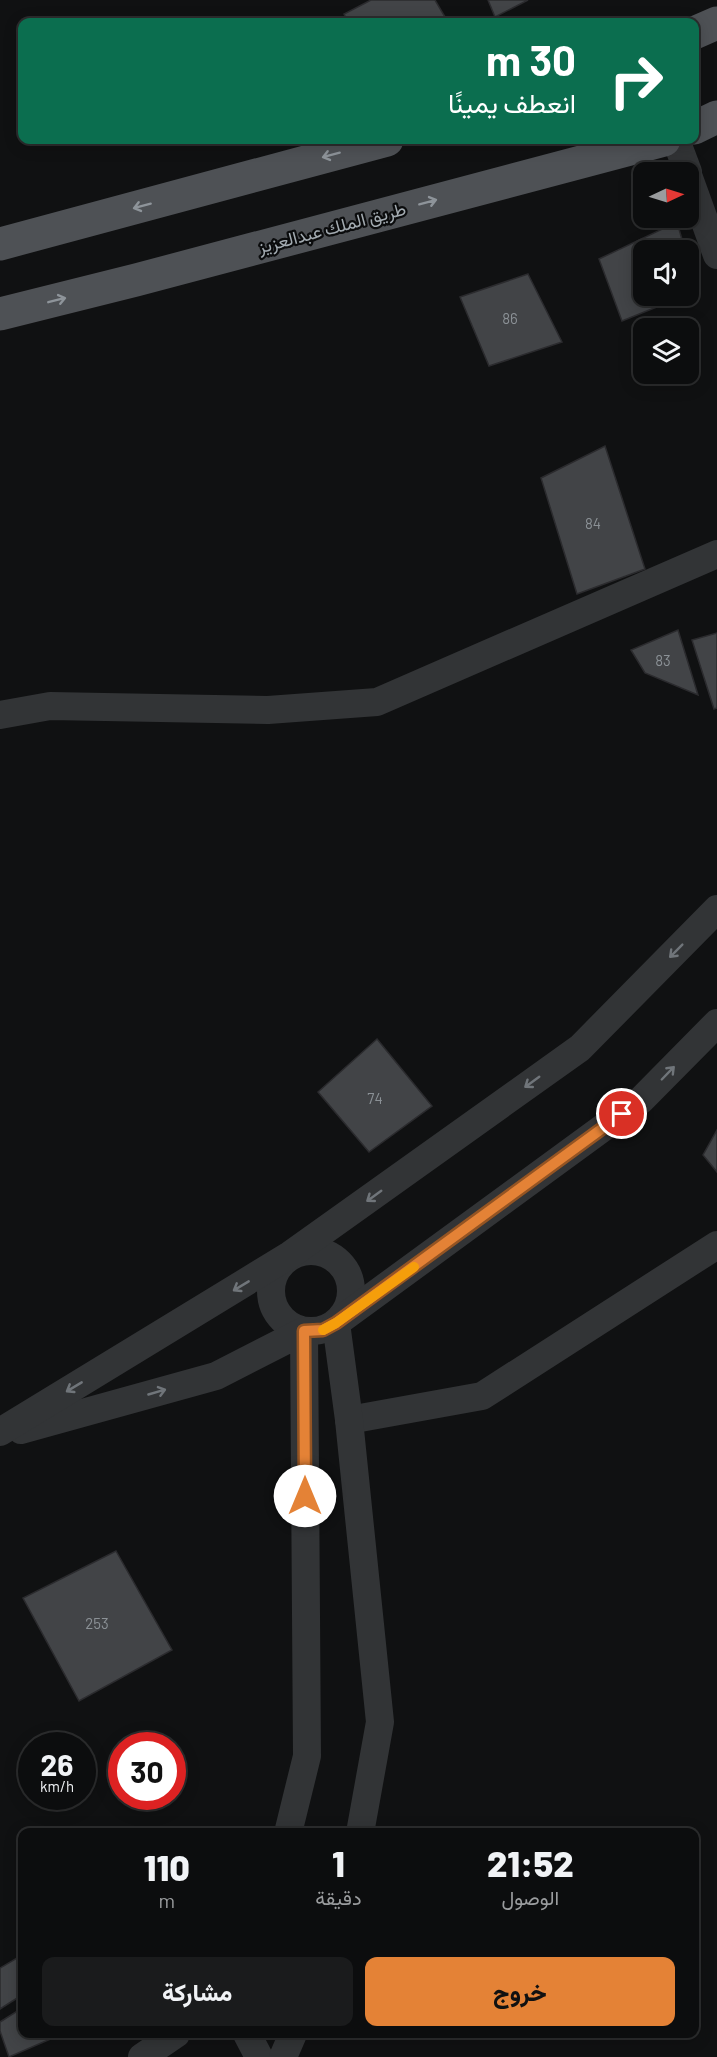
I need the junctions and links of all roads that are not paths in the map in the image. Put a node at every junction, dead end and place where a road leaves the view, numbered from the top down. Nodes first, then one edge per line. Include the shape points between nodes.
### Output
1 (717, 23) edge
2 (699, 31) edge
3 (717, 117) edge
4 (699, 126) edge
5 (372, 144) edge
6 (649, 144) edge
7 (677, 144) edge
8 (684, 162) edge
9 (699, 205) edge
10 (0, 244) edge
11 (717, 255) edge
12 (0, 314) edge
13 (717, 554) edge
14 (0, 715) edge
15 (717, 909) edge
16 (717, 1023) edge
17 (717, 1245) edge
18 (291, 1255) junction
19 (336, 1323) junction
20 (304, 1331) junction
21 (349, 1420) junction
22 (0, 1434) edge
23 (289, 1828) edge
24 (361, 1828) edge
25 (170, 2038) edge
26 (249, 2038) edge
27 (291, 2038) edge
28 (142, 2057) edge
29 (259, 2057) edge
30 (283, 2057) edge

1 - 2 main road
3 - 4 main road
5 -> 10 main road
12 -> 6 main road, طريق الملك عبدالعزيز
7 - 8 street
9 - 11 street
13 - 14 street via 377,702 268,710 50,706
15 -> 18 street via 580,1048
19 -> 16 street via 641,1101
17 - 21 street via 482,1396
18 - 19 street via 309,1250 328,1253 344,1266 351,1284 350,1303
18 - 20 street via 276,1269 271,1288 274,1307 286,1323
18 -> 22 street
19 - 20 street via 323,1330
19 - 21 street
22 -> 20 street via 216,1376
20 - 23 street via 307,1756
21 - 24 street via 380,1722
25 - 28 street
26 - 29 street
27 - 30 street

